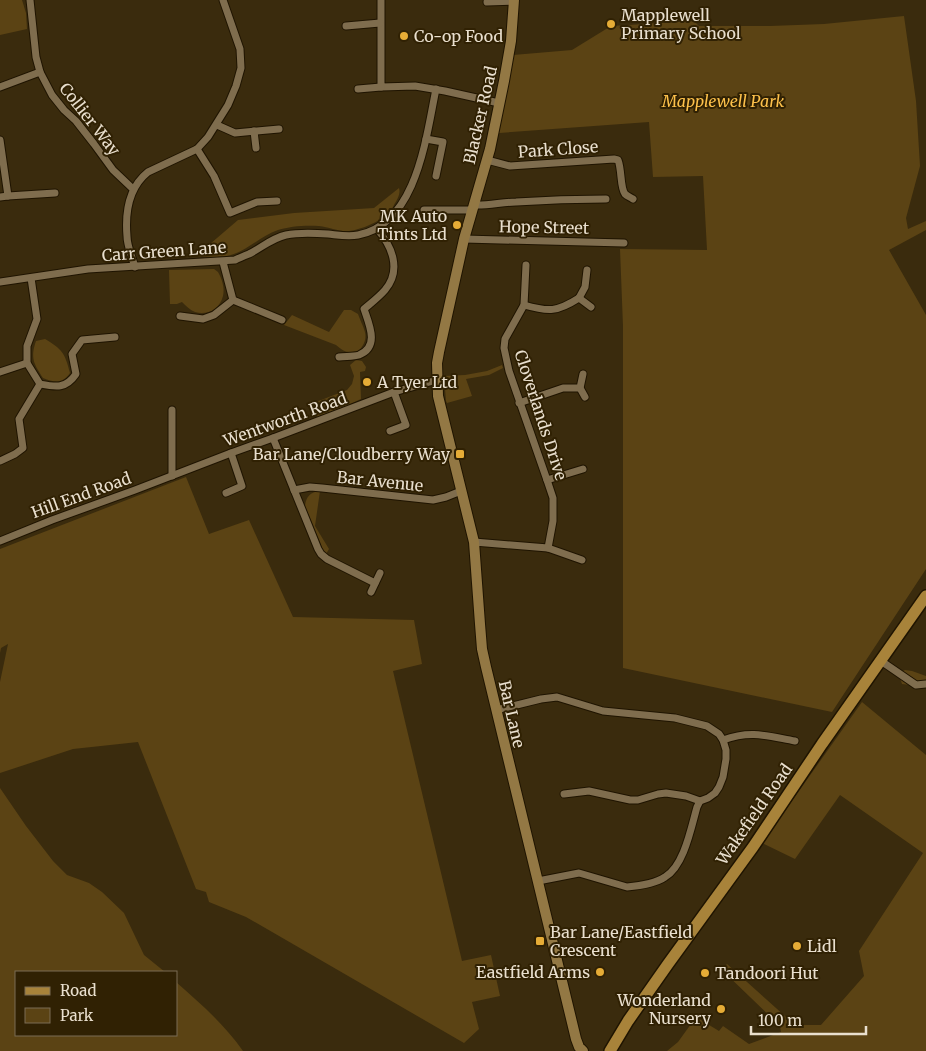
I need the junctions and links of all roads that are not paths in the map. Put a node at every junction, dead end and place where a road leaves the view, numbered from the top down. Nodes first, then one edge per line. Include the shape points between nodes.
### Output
1 (30, 0) edge
2 (223, 0) edge
3 (381, 0) edge
4 (514, 0) edge
5 (487, 2) dead end
6 (380, 23) junction
7 (346, 26) dead end
8 (40, 72) junction
9 (0, 87) edge
10 (381, 87) junction
11 (358, 89) dead end
12 (436, 89) junction
13 (499, 103) junction
14 (217, 125) junction
15 (279, 129) dead end
16 (254, 131) junction
17 (426, 139) junction
18 (0, 140) edge
19 (256, 148) dead end
20 (197, 149) junction
21 (487, 160) junction
22 (436, 176) dead end
23 (133, 189) junction
24 (55, 192) dead end
25 (4, 197) edge
26 (606, 199) dead end
27 (633, 199) dead end
28 (278, 201) dead end
29 (473, 207) junction
30 (424, 210) dead end
31 (377, 228) junction
32 (464, 240) junction
33 (624, 243) dead end
34 (223, 262) junction
35 (526, 264) dead end
36 (135, 267) junction
37 (587, 270) dead end
38 (31, 278) junction
39 (0, 282) edge
40 (579, 298) junction
41 (233, 300) junction
42 (524, 305) junction
43 (591, 307) dead end
44 (180, 316) dead end
45 (282, 320) dead end
46 (115, 337) dead end
47 (339, 357) dead end
48 (27, 363) junction
49 (0, 372) edge
50 (583, 374) dead end
51 (437, 380) junction
52 (40, 384) junction
53 (580, 388) junction
54 (394, 392) junction
55 (585, 397) dead end
56 (519, 402) junction
57 (172, 410) dead end
58 (390, 431) dead end
59 (274, 438) junction
60 (230, 453) junction
61 (0, 461) edge
62 (583, 469) dead end
63 (172, 476) junction
64 (547, 480) junction
65 (294, 490) junction
66 (461, 491) junction
67 (226, 493) dead end
68 (0, 542) edge
69 (474, 542) junction
70 (548, 548) junction
71 (582, 560) dead end
72 (380, 573) dead end
73 (375, 583) junction
74 (371, 592) dead end
75 (926, 596) edge
76 (880, 661) junction
77 (926, 684) edge
78 (496, 710) junction
79 (723, 740) junction
80 (795, 741) dead end
81 (564, 794) dead end
82 (700, 801) junction
83 (538, 881) junction
84 (576, 1039) junction
85 (577, 1051) edge
86 (583, 1051) edge
87 (610, 1051) edge

1 - 8 street, Collier Way
2 - 14 street via 240,49 241,68
3 - 6 street
4 - 5 street
4 - 13 main road, Blacker Road via 511,40
6 - 7 street
6 - 10 street
8 - 9 street
8 - 23 street, Collier Way via 52,95 113,170
10 - 11 street
10 - 12 street
12 - 13 street
12 - 17 street, Carr Green Lane
13 - 21 main road, Blacker Road
14 - 16 street via 235,133
14 - 20 street
15 - 16 street
16 - 19 street
17 - 22 street via 444,142
17 - 31 street, Carr Green Lane via 409,192 389,220
18 - 25 street
20 - 23 street via 148,172
20 - 28 street via 214,176 230,213 257,202
21 - 27 street, Park Close via 510,166 618,160 622,188
21 - 29 main road, Blacker Road
23 - 36 street via 128,203 127,237
24 - 25 street
26 - 29 street via 542,200
29 - 30 street
29 - 32 main road, Blacker Road
31 - 34 street, Carr Green Lane via 350,236 286,235 235,260
31 - 47 street via 394,258 393,275 385,290 364,309 372,332 369,346 357,355
32 - 33 street, Hope Street
32 - 51 main road, Blacker Road via 439,352
34 - 36 street, Carr Green Lane
34 - 41 street
35 - 42 street, Cloverlands Drive
36 - 38 street, Carr Green Lane
37 - 40 street via 585,288
38 - 39 street, Carr Green Lane
38 - 48 street via 37,319 28,346
40 - 42 street via 547,310
40 - 43 street
41 - 44 street via 214,315 203,319
41 - 45 street
42 - 56 street, Cloverlands Drive via 505,339 504,348
46 - 52 street via 82,340 72,354 76,374 72,381 64,386
48 - 49 street
48 - 52 street
50 - 53 street
51 - 54 street, Wentworth Road
51 - 66 main road, Bar Lane
52 - 61 street via 19,419 23,448
53 - 55 street
53 - 56 street via 563,388
54 - 58 street via 406,425
54 - 59 street, Wentworth Road
56 - 64 street, Cloverlands Drive
57 - 63 street
59 - 60 street, Wentworth Road
59 - 65 street
60 - 63 street, Wentworth Road
60 - 67 street via 242,486
62 - 64 street
63 - 68 street, Hill End Road
64 - 70 street, Cloverlands Drive via 554,510
65 - 66 street, Bar Avenue via 310,487 434,500
65 - 73 street via 321,554
66 - 69 main road, Bar Lane
69 - 70 street
69 - 78 main road, Bar Lane via 482,649
70 - 71 street
72 - 73 street
73 - 74 street
75 - 76 main road, Wakefield Road
76 - 77 street via 916,685
76 - 87 main road, Wakefield Road
78 - 79 street via 557,697 603,711 675,718 699,724 714,730
78 - 83 main road, Bar Lane
79 - 80 street via 760,734
79 - 82 street via 726,758 723,777 715,793
81 - 82 street via 589,791 638,800 666,793
82 - 83 street via 685,849 676,866 664,878 627,887 579,873
83 - 84 main road, Bar Lane
84 - 85 main road
84 - 86 main road, Bar Lane

